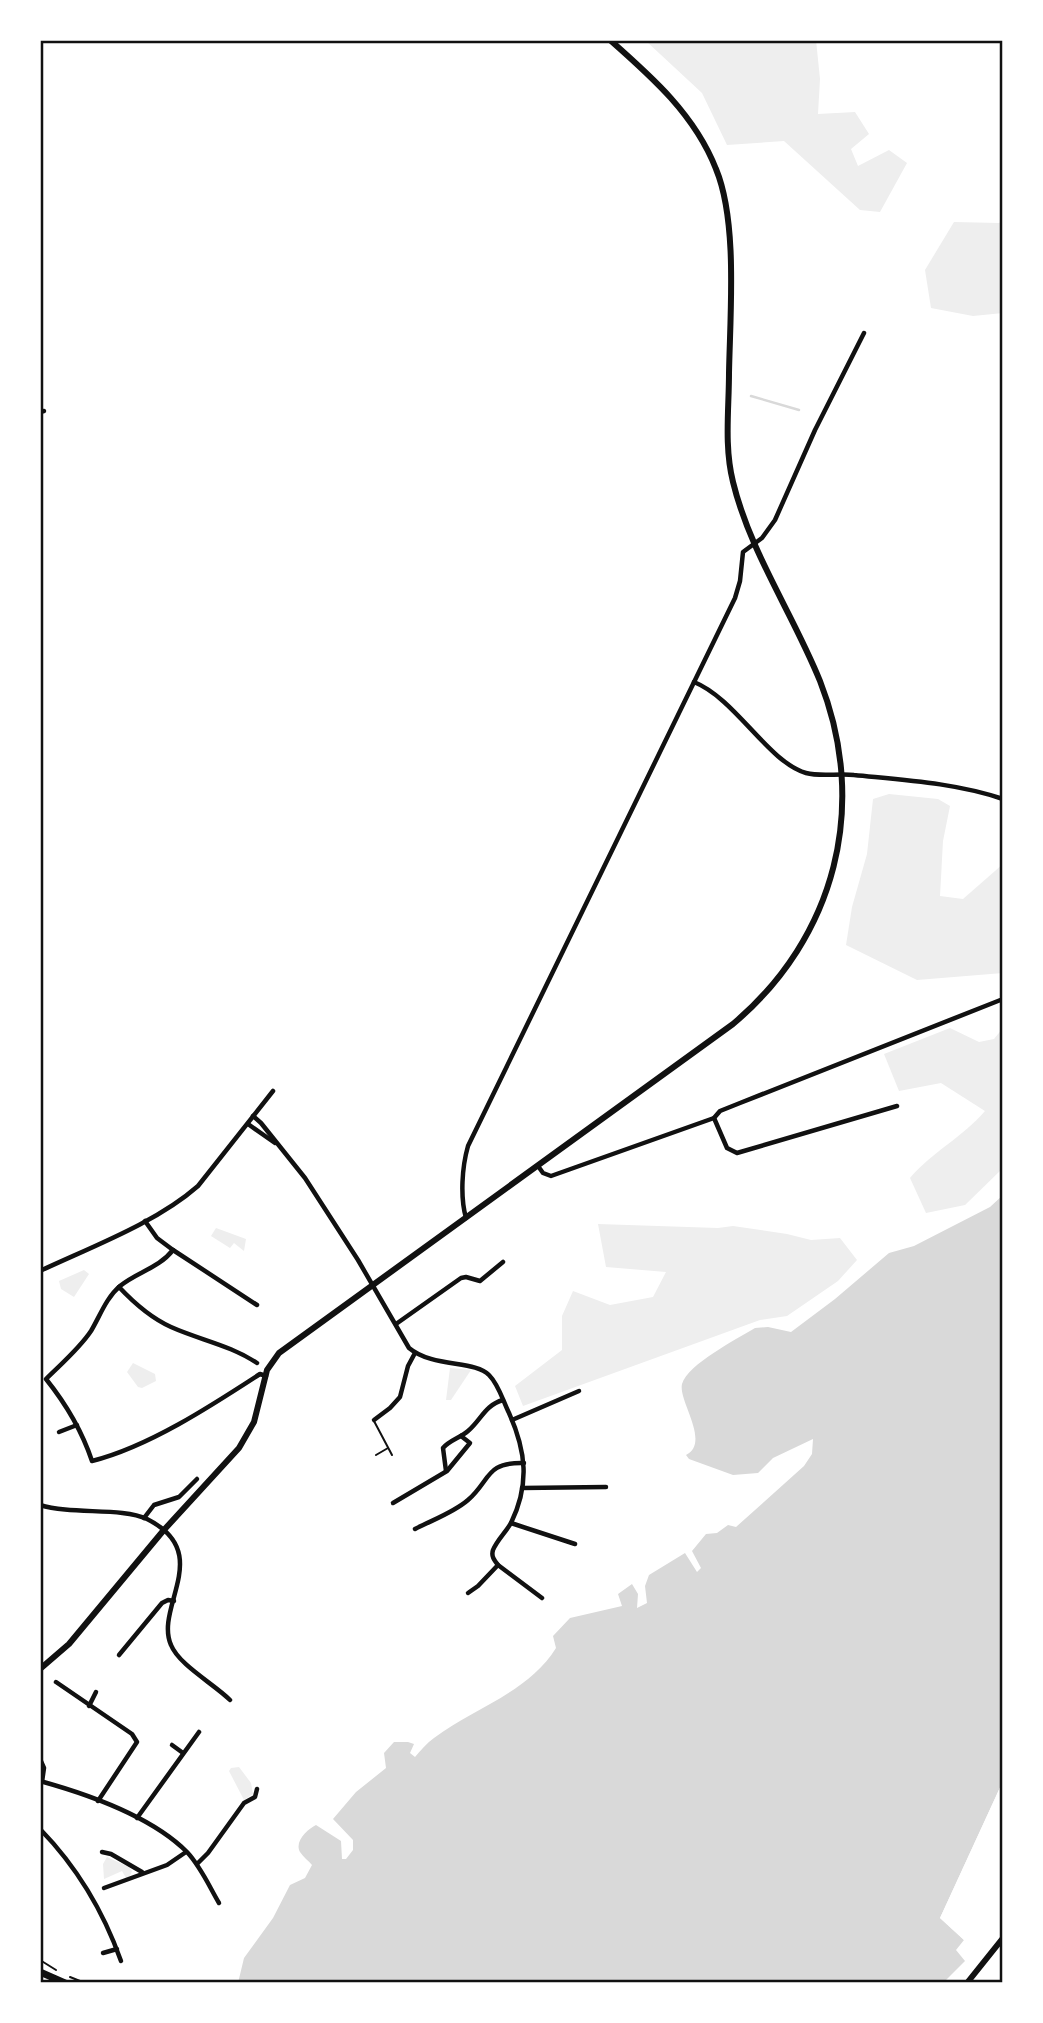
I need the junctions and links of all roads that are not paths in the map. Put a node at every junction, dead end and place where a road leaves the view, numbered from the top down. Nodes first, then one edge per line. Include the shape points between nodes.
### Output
1 (610, 40) edge
2 (864, 333) dead end
3 (756, 543) junction
4 (694, 682) junction
5 (842, 775) junction
6 (1003, 799) edge
7 (1003, 999) edge
8 (273, 1091) dead end
9 (897, 1106) dead end
10 (253, 1116) junction
11 (714, 1118) junction
12 (248, 1124) junction
13 (279, 1145) junction
14 (538, 1166) junction
15 (466, 1217) junction
16 (145, 1221) junction
17 (173, 1250) junction
18 (503, 1262) dead end
19 (40, 1271) edge
20 (372, 1284) junction
21 (119, 1287) junction
22 (257, 1306) dead end
23 (396, 1324) junction
24 (415, 1353) junction
25 (257, 1363) dead end
26 (265, 1376) junction
27 (579, 1391) dead end
28 (503, 1400) junction
29 (374, 1420) joint
30 (512, 1420) junction
31 (77, 1425) junction
32 (59, 1432) dead end
33 (461, 1436) junction
34 (389, 1448) junction
35 (376, 1455) dead end
36 (392, 1455) dead end
37 (524, 1463) junction
38 (447, 1471) junction
39 (197, 1479) dead end
40 (607, 1487) dead end
41 (522, 1488) junction
42 (393, 1503) dead end
43 (40, 1505) edge
44 (144, 1518) junction
45 (510, 1523) junction
46 (415, 1529) dead end
47 (163, 1531) junction
48 (575, 1544) dead end
49 (498, 1564) junction
50 (468, 1593) dead end
51 (542, 1598) dead end
52 (174, 1601) junction
53 (119, 1655) dead end
54 (40, 1669) edge
55 (56, 1682) dead end
56 (96, 1692) dead end
57 (230, 1700) dead end
58 (89, 1706) junction
59 (199, 1732) dead end
60 (172, 1745) dead end
61 (183, 1753) junction
62 (40, 1759) edge
63 (41, 1781) edge
64 (257, 1789) dead end
65 (97, 1801) junction
66 (137, 1818) junction
67 (40, 1829) edge
68 (102, 1852) dead end
69 (186, 1852) junction
70 (197, 1864) junction
71 (143, 1872) junction
72 (104, 1888) dead end
73 (219, 1903) dead end
74 (1003, 1938) edge
75 (117, 1949) junction
76 (103, 1953) dead end
77 (121, 1961) dead end
78 (40, 1972) edge
79 (65, 1983) edge
80 (967, 1983) edge

1 - 3 main road via 689,120 722,188 729,232 728,443 733,480
2 - 3 street via 775,520
3 - 4 street via 743,552 735,598
3 - 5 main road via 825,695
4 - 5 street via 709,688 793,767 807,773
4 - 15 street via 468,1146
5 - 6 street via 953,786
5 - 14 main road via 841,830 832,876 814,924 786,969 757,1003 721,1034
7 - 11 street via 720,1111
8 - 10 street
9 - 11 street via 737,1153 727,1148
10 - 12 street
10 - 13 street
11 - 14 street via 551,1176
12 - 13 street
12 - 16 street via 198,1186
13 - 20 street
14 - 15 main road
15 - 20 main road
16 - 17 street
16 - 19 street
17 - 21 street via 164,1261
17 - 22 street
18 - 23 street via 480,1281 461,1278
20 - 23 street
20 - 26 main road via 288,1345
21 - 25 street via 165,1324
21 - 31 street via 90,1332 46,1379
23 - 24 street via 405,1345
24 - 28 street via 480,1368 496,1383
24 - 29 street via 400,1397
26 - 31 street via 260,1374 206,1409 104,1458 92,1461
26 - 47 main road via 254,1422 239,1448
27 - 30 street
28 - 30 street
28 - 33 street via 489,1406
29 - 34 lane
30 - 37 street
31 - 32 street
33 - 38 street via 443,1448
33 - 38 street via 470,1443
34 - 35 lane
34 - 36 lane
37 - 41 street
37 - 46 street via 496,1467 469,1499
38 - 42 street
39 - 44 street via 179,1497 154,1505
40 - 41 street
41 - 45 street
43 - 44 street
44 - 47 street
45 - 48 street
45 - 49 street via 493,1551
47 - 52 street via 180,1562
47 - 54 main road via 69,1644
49 - 50 street
49 - 51 street
52 - 53 street via 162,1603
52 - 57 street via 168,1632 171,1646
55 - 58 street
56 - 58 street
58 - 65 street via 132,1734 136,1742
59 - 61 street
60 - 61 street
61 - 66 street
62 - 63 street via 44,1768
63 - 65 street
64 - 70 street
65 - 66 street
66 - 69 street
67 - 75 street via 80,1879
68 - 71 street
69 - 70 street
69 - 71 street via 167,1865
70 - 73 street
71 - 72 street
74 - 80 main road
75 - 76 street
75 - 77 street
78 - 79 main road

